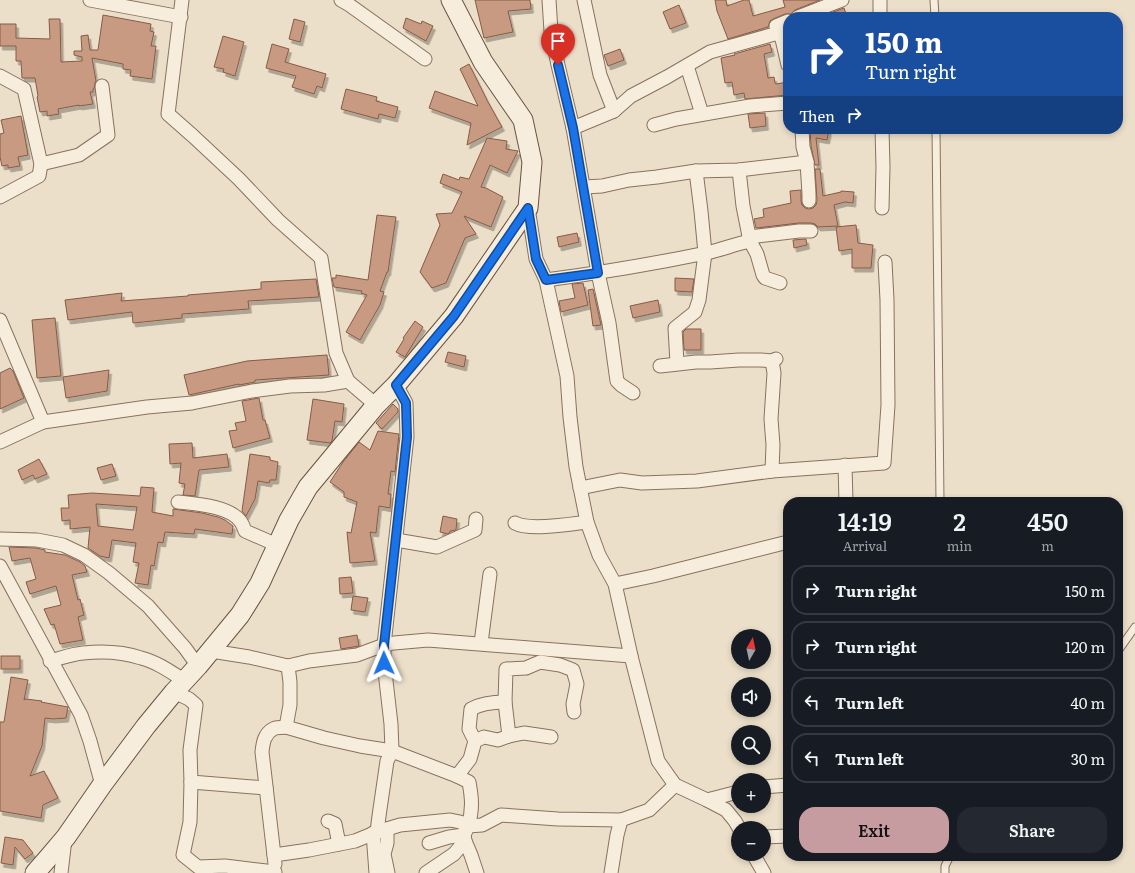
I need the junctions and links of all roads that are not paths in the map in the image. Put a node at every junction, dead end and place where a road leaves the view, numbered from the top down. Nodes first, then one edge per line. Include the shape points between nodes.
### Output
1 (90, 0) edge
2 (182, 0) edge
3 (341, 0) edge
4 (450, 0) edge
5 (549, 0) edge
6 (584, 0) edge
7 (842, 0) edge
8 (880, 0) edge
9 (934, 0) edge
10 (827, 3) edge
11 (156, 6) edge
12 (808, 12) edge
13 (880, 12) edge
14 (935, 12) edge
15 (180, 17) junction
16 (783, 23) edge
17 (778, 33) junction
18 (783, 43) edge
19 (425, 59) dead end
20 (687, 66) junction
21 (0, 76) edge
22 (102, 86) dead end
23 (783, 104) edge
24 (614, 111) junction
25 (702, 114) junction
26 (654, 125) dead end
27 (573, 128) junction
28 (802, 134) edge
29 (882, 134) edge
30 (936, 134) edge
31 (807, 162) junction
32 (41, 164) junction
33 (739, 170) junction
34 (696, 172) junction
35 (584, 187) junction
36 (0, 197) edge
37 (808, 201) dead end
38 (528, 208) junction
39 (882, 208) dead end
40 (811, 230) dead end
41 (750, 239) junction
42 (705, 253) junction
43 (885, 262) dead end
44 (598, 273) junction
45 (546, 280) junction
46 (780, 283) dead end
47 (0, 320) edge
48 (676, 363) junction
49 (660, 366) dead end
50 (348, 381) junction
51 (396, 385) junction
52 (633, 393) dead end
53 (376, 405) junction
54 (44, 422) junction
55 (0, 442) edge
56 (845, 465) junction
57 (772, 471) junction
58 (580, 488) junction
59 (846, 497) edge
60 (940, 497) edge
61 (178, 502) dead end
62 (476, 519) dead end
63 (587, 522) junction
64 (515, 523) dead end
65 (0, 539) edge
66 (396, 540) junction
67 (783, 543) edge
68 (277, 545) junction
69 (0, 566) edge
70 (490, 574) dead end
71 (615, 584) junction
72 (1135, 627) edge
73 (481, 644) junction
74 (1123, 644) edge
75 (384, 645) junction
76 (211, 651) junction
77 (630, 656) junction
78 (50, 660) junction
79 (198, 666) junction
80 (288, 666) junction
81 (180, 686) junction
82 (505, 702) junction
83 (574, 712) dead end
84 (286, 727) junction
85 (509, 736) junction
86 (551, 737) dead end
87 (475, 741) junction
88 (392, 751) junction
89 (458, 776) junction
90 (191, 782) junction
91 (102, 785) junction
92 (783, 785) edge
93 (675, 786) junction
94 (771, 786) edge
95 (266, 788) junction
96 (731, 794) edge
97 (707, 800) junction
98 (621, 820) junction
99 (328, 821) dead end
100 (735, 821) edge
101 (379, 831) junction
102 (466, 834) junction
103 (783, 836) edge
104 (66, 837) junction
105 (771, 837) edge
106 (429, 843) dead end
107 (339, 844) junction
108 (274, 855) junction
109 (757, 861) edge
110 (205, 870) edge
111 (275, 872) edge
112 (34, 873) edge
113 (61, 873) edge
114 (376, 873) edge
115 (388, 873) edge
116 (426, 873) edge
117 (477, 873) edge
118 (611, 873) edge
119 (764, 873) edge

1 - 11 street
2 - 15 street
3 - 19 street
4 - 38 main road via 483,62 523,120 532,162
5 - 27 street via 551,31
6 - 24 street via 600,75
7 - 10 street
8 - 13 street
9 - 14 lane
10 - 12 street
11 - 15 street
15 - 50 street via 168,114 321,258 336,353
16 - 17 street via 776,26
17 - 18 street
17 - 20 street via 710,52
20 - 24 street via 631,96
20 - 25 street
21 - 32 street via 24,89
22 - 32 street via 108,135 79,155
23 - 25 street via 750,106
24 - 27 street
25 - 26 street
27 - 35 street
28 - 31 street
29 - 39 street
30 - 60 lane
31 - 33 street
31 - 37 street
32 - 36 street via 39,176
33 - 34 street
33 - 41 street
34 - 35 street
34 - 42 street
35 - 44 street
38 - 45 street via 536,259
38 - 51 main road via 454,316
40 - 41 street
41 - 42 street
41 - 46 street via 765,278
42 - 44 street
42 - 48 street via 695,312 675,328
43 - 56 street via 888,405 884,463
44 - 45 street
44 - 52 street via 609,323 617,380
45 - 58 street via 567,376
47 - 54 street
48 - 49 street
48 - 57 street via 774,360
50 - 53 street
50 - 54 street via 252,391 192,403
51 - 53 main road
51 - 66 street via 406,403 407,437
53 - 68 main road via 308,486
54 - 55 street
56 - 57 street
56 - 59 street
57 - 58 street via 697,481 642,483 620,480
58 - 63 street
61 - 68 street via 216,508 233,514 245,531
62 - 66 street via 475,530 437,547
63 - 64 street via 554,526 527,526
63 - 71 street via 599,555
65 - 79 street via 37,540 63,545 84,555 148,606
66 - 75 street
67 - 71 street
68 - 76 main road via 260,583 240,615
69 - 78 street
70 - 73 street
71 - 77 street
72 - 74 lane
73 - 75 street via 428,640
73 - 77 street
75 - 80 street via 357,655
75 - 88 street
76 - 79 main road
76 - 80 street
77 - 93 street via 658,761
78 - 81 street via 82,653 119,653 142,658 163,668
78 - 91 street via 81,715
79 - 81 main road
80 - 84 street via 290,705
81 - 90 street via 188,699 196,705 190,750
81 - 91 main road
82 - 83 street via 506,668 526,668 540,662 574,670 577,684
82 - 85 street
82 - 87 street via 478,705 471,709 469,729
84 - 88 street via 346,743
84 - 95 street via 274,729 263,740
85 - 86 street via 524,733
85 - 87 street via 498,740 484,737
87 - 89 street via 470,759
88 - 89 street
88 - 101 street via 387,761 378,816
89 - 102 street via 469,782 472,796 471,816
90 - 95 street
90 - 110 street via 190,822 183,855 198,868
91 - 104 main road
92 - 94 street
93 - 97 street
93 - 98 street via 649,810
95 - 108 street
96 - 97 street
97 - 100 street via 726,810
98 - 102 street via 501,815
98 - 118 street
99 - 107 street via 335,824
101 - 102 street via 400,825 450,820 460,822
101 - 107 street via 355,841
101 - 114 street
101 - 115 street via 388,843 384,854
102 - 106 street
102 - 116 street via 454,854
102 - 117 street
103 - 105 street
104 - 112 main road
104 - 113 street
107 - 108 street
108 - 111 street
109 - 119 street
110 - 111 street via 225,866

